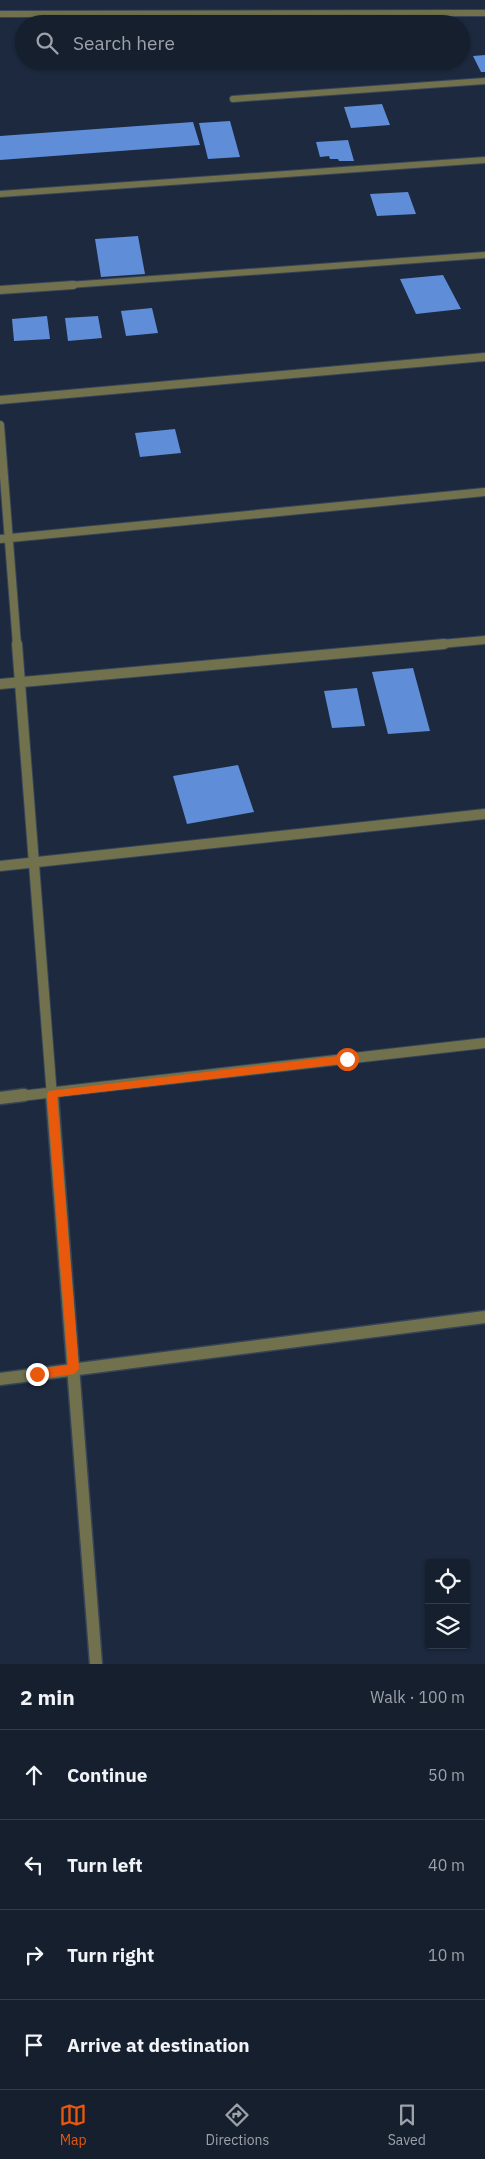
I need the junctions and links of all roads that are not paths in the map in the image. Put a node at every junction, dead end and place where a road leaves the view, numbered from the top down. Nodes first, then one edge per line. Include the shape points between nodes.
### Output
1 (485, 13) edge
2 (0, 14) edge
3 (485, 81) edge
4 (233, 99) dead end
5 (485, 160) edge
6 (0, 194) edge
7 (485, 255) edge
8 (0, 290) edge
9 (485, 357) edge
10 (0, 400) edge
11 (0, 425) edge
12 (485, 492) edge
13 (4, 539) edge
14 (485, 640) edge
15 (20, 682) junction
16 (0, 684) edge
17 (485, 814) edge
18 (34, 862) junction
19 (0, 866) edge
20 (485, 1043) edge
21 (52, 1094) junction
22 (0, 1098) edge
23 (485, 1317) edge
24 (74, 1369) junction
25 (0, 1379) edge
26 (96, 1664) edge

1 - 2 street
3 - 4 street
5 - 6 street
7 - 8 street
9 - 10 street
11 - 13 street
12 - 13 street
13 - 15 street
14 - 15 street
15 - 16 street
15 - 18 street
17 - 18 street
18 - 19 street
18 - 21 street
20 - 21 street
21 - 22 street
21 - 24 street
23 - 24 street
24 - 25 street
24 - 26 street

